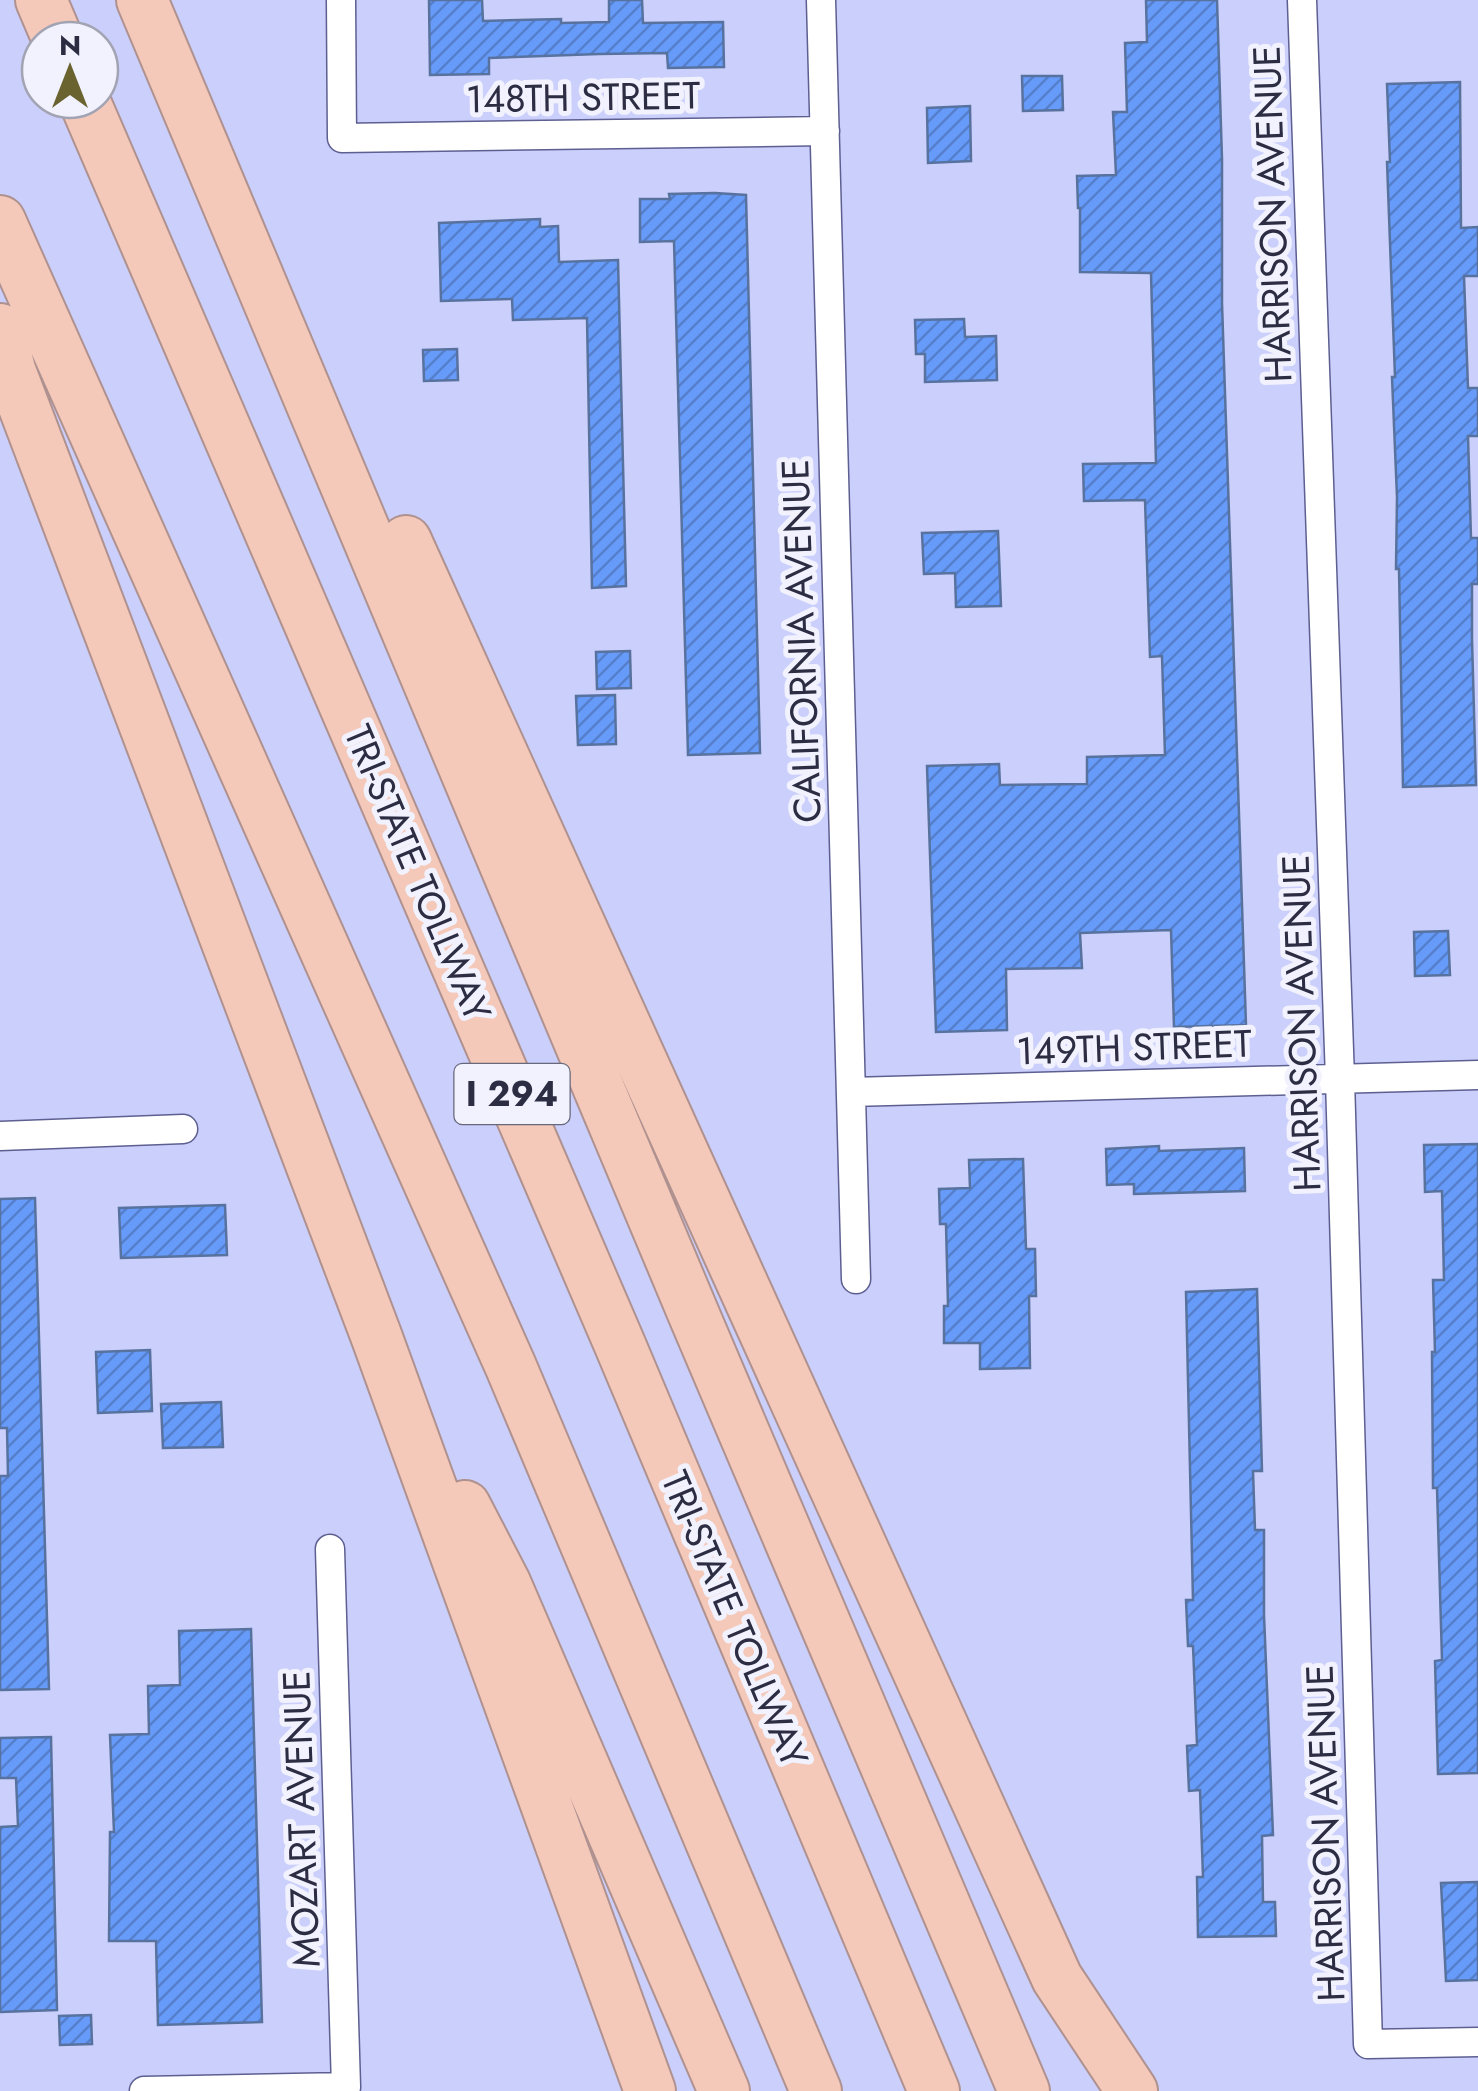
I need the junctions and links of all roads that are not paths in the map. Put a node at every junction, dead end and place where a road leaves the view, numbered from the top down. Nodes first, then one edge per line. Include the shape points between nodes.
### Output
1 (142, 0) edge
2 (341, 0) edge
3 (821, 0) edge
4 (1302, 0) edge
5 (93, 120) edge
6 (825, 131) junction
7 (0, 221) edge
8 (249, 252) junction
9 (0, 329) edge
10 (1478, 1075) edge
11 (1340, 1079) junction
12 (851, 1092) junction
13 (183, 1129) dead end
14 (0, 1136) edge
15 (856, 1280) dead end
16 (377, 1338) junction
17 (330, 1549) dead end
18 (1478, 2042) edge
19 (144, 2091) edge
20 (650, 2091) edge
21 (724, 2091) edge
22 (816, 2091) edge
23 (934, 2091) edge
24 (1024, 2091) edge
25 (1132, 2091) edge

1 - 8 highway
2 - 6 street, 148TH STREET via 342,138
3 - 6 street, CALIFORNIA AVENUE
4 - 11 street, HARRISON AVENUE
5 - 23 highway, TRI-STATE TOLLWAY / I 294
6 - 12 street, CALIFORNIA AVENUE
7 - 22 highway, I 294 via 511,1367
8 - 24 highway
8 - 25 highway via 330,375 1057,1978
9 - 16 highway
10 - 11 street, 149TH STREET
11 - 12 street, 149TH STREET
11 - 18 street, HARRISON AVENUE via 1368,2044
12 - 15 street, CALIFORNIA AVENUE
13 - 14 street
16 - 20 highway
16 - 21 highway via 505,1582
17 - 19 street, MOZART AVENUE via 346,2088

